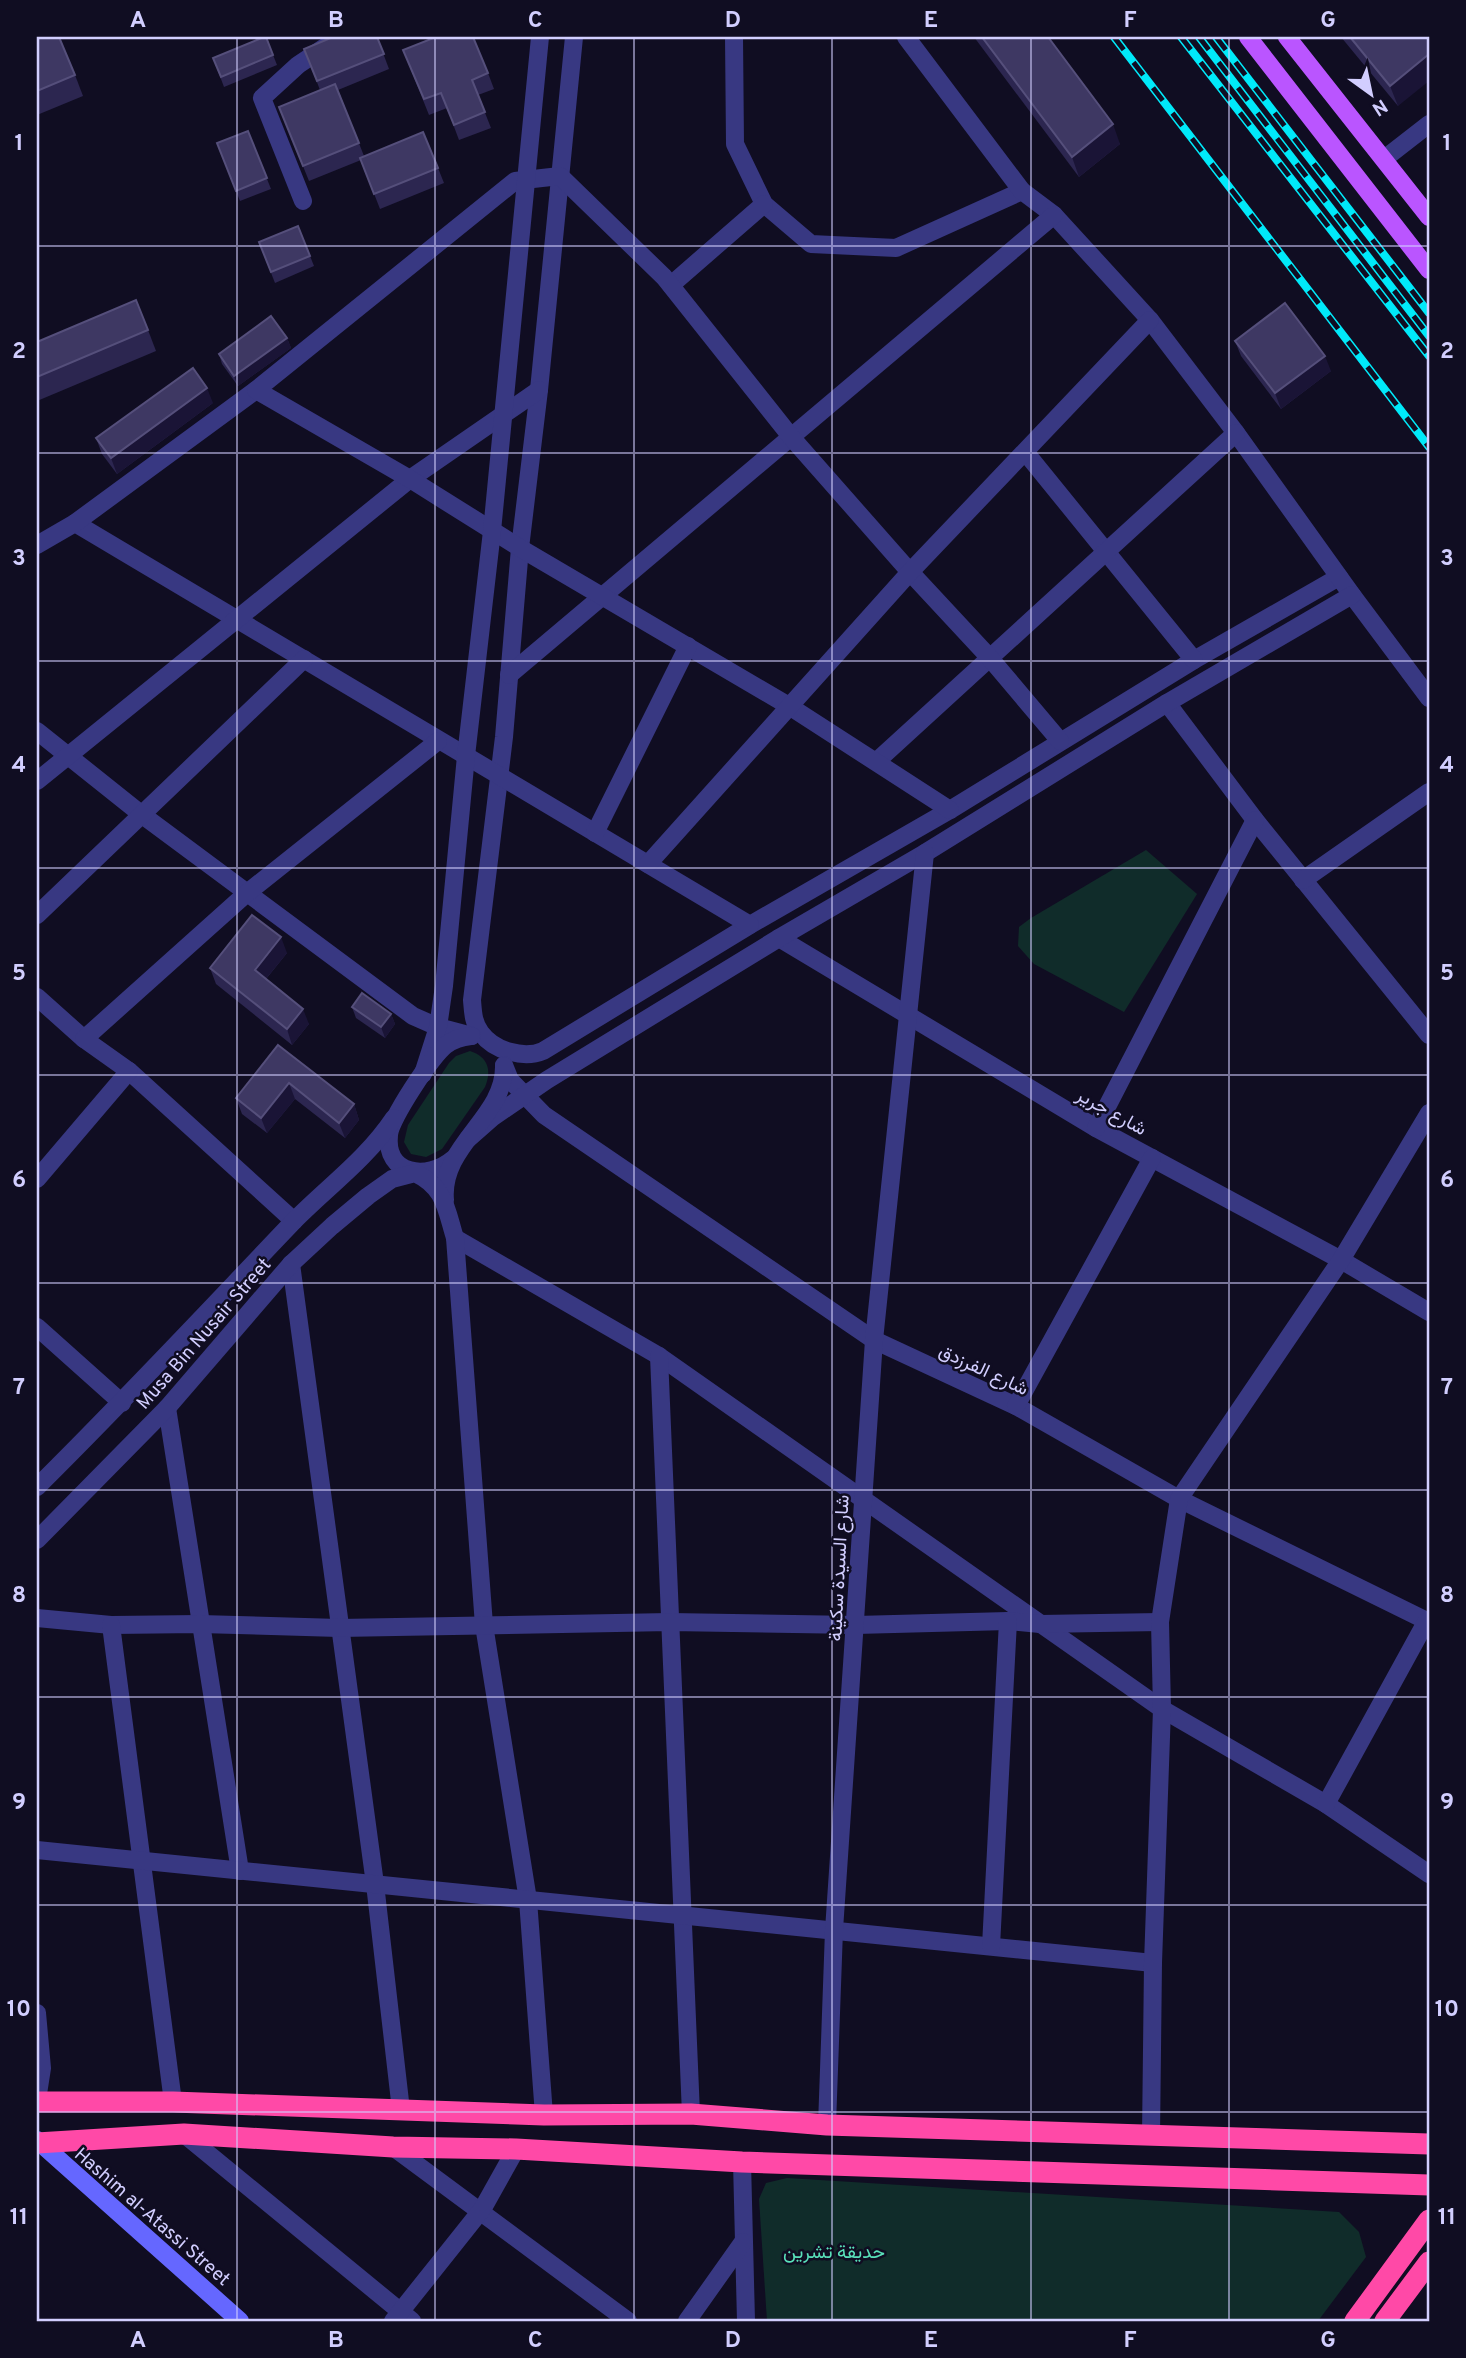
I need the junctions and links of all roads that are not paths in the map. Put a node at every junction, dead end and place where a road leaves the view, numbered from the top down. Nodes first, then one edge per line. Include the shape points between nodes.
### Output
1 (340, 37) edge
2 (540, 37) edge
3 (574, 37) edge
4 (734, 37) edge
5 (906, 37) edge
6 (1248, 37) edge
7 (1287, 37) edge
8 (1429, 124) edge
9 (1384, 159) junction
10 (560, 176) junction
11 (526, 180) junction
12 (1022, 191) junction
13 (303, 201) dead end
14 (764, 204) junction
15 (1054, 215) junction
16 (1429, 217) edge
17 (1429, 270) edge
18 (671, 285) junction
19 (1150, 320) junction
20 (256, 390) junction
21 (539, 390) junction
22 (501, 416) junction
23 (1236, 433) junction
24 (792, 438) junction
25 (1026, 453) junction
26 (410, 479) junction
27 (75, 523) junction
28 (492, 531) junction
29 (37, 545) edge
30 (520, 548) junction
31 (1106, 552) junction
32 (910, 572) junction
33 (1339, 577) junction
34 (1352, 595) junction
35 (604, 596) junction
36 (238, 619) junction
37 (688, 646) junction
38 (989, 657) junction
39 (304, 659) junction
40 (1195, 660) junction
41 (509, 675) junction
42 (1429, 698) edge
43 (1167, 703) junction
44 (789, 706) junction
45 (37, 732) edge
46 (438, 741) junction
47 (1060, 741) junction
48 (69, 756) junction
49 (466, 757) junction
50 (877, 761) junction
51 (499, 775) junction
52 (37, 781) edge
53 (1429, 792) edge
54 (950, 810) junction
55 (141, 814) junction
56 (1255, 820) junction
57 (595, 833) junction
58 (925, 853) junction
59 (648, 864) junction
60 (1303, 880) junction
61 (247, 893) junction
62 (37, 915) edge
63 (750, 925) junction
64 (779, 938) junction
65 (37, 997) edge
66 (413, 1016) junction
67 (907, 1016) junction
68 (438, 1027) junction
69 (1429, 1035) edge
70 (480, 1038) junction
71 (84, 1039) junction
72 (504, 1065) junction
73 (425, 1069) junction
74 (129, 1071) junction
75 (522, 1096) junction
76 (1429, 1113) edge
77 (544, 1115) junction
78 (493, 1117) junction
79 (394, 1118) junction
80 (1096, 1128) junction
81 (468, 1139) junction
82 (1152, 1158) junction
83 (453, 1159) junction
84 (415, 1172) junction
85 (37, 1179) edge
86 (446, 1207) junction
87 (294, 1221) junction
88 (455, 1238) junction
89 (1341, 1260) junction
90 (291, 1264) junction
91 (1429, 1312) edge
92 (37, 1327) edge
93 (874, 1340) junction
94 (659, 1356) junction
95 (122, 1403) junction
96 (1016, 1406) junction
97 (166, 1408) junction
98 (37, 1487) edge
99 (1179, 1499) junction
100 (863, 1500) junction
101 (37, 1540) edge
102 (37, 1618) edge
103 (1008, 1621) junction
104 (670, 1622) junction
105 (1160, 1622) junction
106 (1428, 1623) edge
107 (200, 1624) junction
108 (1040, 1624) junction
109 (111, 1625) junction
110 (484, 1625) junction
111 (856, 1625) junction
112 (339, 1628) junction
113 (1162, 1709) junction
114 (1325, 1804) junction
115 (37, 1850) edge
116 (143, 1861) junction
117 (240, 1871) junction
118 (1429, 1874) edge
119 (375, 1884) junction
120 (528, 1900) junction
121 (682, 1915) junction
122 (834, 1930) junction
123 (991, 1946) junction
124 (1153, 1963) junction
125 (37, 2013) edge
126 (37, 2101) edge
127 (173, 2102) junction
128 (401, 2110) junction
129 (691, 2114) junction
130 (544, 2115) junction
131 (827, 2124) junction
132 (184, 2134) junction
133 (1151, 2136) junction
134 (37, 2142) edge
135 (1429, 2144) edge
136 (393, 2147) junction
137 (516, 2149) junction
138 (742, 2162) junction
139 (1429, 2185) edge
140 (480, 2212) junction
141 (1429, 2220) edge
142 (743, 2242) junction
143 (1429, 2262) edge
144 (402, 2318) edge
145 (240, 2321) edge
146 (628, 2321) edge
147 (687, 2321) edge
148 (746, 2321) edge
149 (1355, 2321) edge
150 (1385, 2321) edge

1 - 13 street via 298,65 262,98
2 - 11 street
3 - 10 street, شارع الفرزدق
4 - 14 street via 734,144
5 - 12 street
6 - 17 main road
7 - 9 main road
8 - 9 street
9 - 16 main road
10 - 11 street
10 - 18 street
10 - 21 street, شارع الفرزدق
11 - 20 street via 515,181
11 - 22 street
12 - 14 street via 896,248 811,244
12 - 15 street
14 - 18 street
15 - 19 street
15 - 24 street
18 - 24 street
19 - 23 street
19 - 25 street
20 - 26 street
20 - 27 street
21 - 22 street
21 - 30 street, شارع الفرزدق
22 - 26 street
22 - 28 street
23 - 31 street
23 - 33 street
24 - 32 street
24 - 35 street
25 - 31 street
25 - 32 street
26 - 28 street
26 - 36 street
27 - 29 street
27 - 36 street
28 - 30 street
28 - 49 street
30 - 35 street
30 - 41 street, شارع الفرزدق
31 - 38 street
31 - 40 street
32 - 38 street
32 - 44 street
33 - 34 street
33 - 40 street
34 - 42 street
34 - 43 street
35 - 37 street
35 - 41 street
36 - 39 street
36 - 48 street
37 - 44 street
37 - 57 street
38 - 47 street
38 - 50 street
39 - 46 street
39 - 55 street
40 - 47 street
41 - 51 street, شارع الفرزدق
43 - 56 street
43 - 58 street
44 - 50 street
44 - 59 street
45 - 48 street
46 - 49 street
46 - 61 street
47 - 54 street
48 - 52 street
48 - 55 street
49 - 51 street
49 - 68 street
50 - 54 street
51 - 57 street
51 - 70 street, شارع الفرزدق via 472,1000
53 - 60 street
54 - 63 street
55 - 61 street
55 - 62 street
56 - 60 street
56 - 80 street
57 - 59 street
58 - 64 street
58 - 67 street, شارع السيدة سكينة
59 - 63 street
60 - 69 street
61 - 66 street
61 - 71 street
63 - 70 street via 543,1051 518,1054
64 - 67 street, شارع جرير
64 - 75 street
65 - 71 street
66 - 68 street
66 - 73 street via 427,1040
67 - 80 street, شارع جرير
67 - 93 street, شارع السيدة سكينة
68 - 70 street
68 - 73 street
70 - 72 street, شارع الفرزدق via 499,1052
70 - 73 street via 459,1038 447,1044
71 - 74 street
72 - 75 street, شارع الفرزدق
72 - 81 street via 498,1094
73 - 79 street, Musa Bin Nusair Street
74 - 85 street
74 - 87 street
75 - 77 street, شارع الفرزدق
75 - 78 street
76 - 89 street
77 - 78 street via 526,1109
77 - 93 street, شارع الفرزدق
78 - 81 street
79 - 84 street via 389,1132 393,1156 402,1167
79 - 87 street, Musa Bin Nusair Street via 366,1155
80 - 82 street, شارع جرير
81 - 83 street
82 - 89 street, شارع جرير
82 - 96 street
83 - 84 street, Musa Bin Nusair Street via 442,1169
83 - 86 street via 445,1177
84 - 86 street via 435,1185
84 - 90 street, Musa Bin Nusair Street via 392,1179 368,1196
86 - 88 street
87 - 95 street, Musa Bin Nusair Street
88 - 94 street
88 - 110 street
89 - 91 street, شارع جرير
89 - 99 street
90 - 97 street, Musa Bin Nusair Street
90 - 112 street
92 - 95 street
93 - 96 street, شارع الفرزدق
93 - 100 street, شارع السيدة سكينة
94 - 100 street
94 - 104 street
95 - 98 street, Musa Bin Nusair Street
96 - 99 street, شارع الفرزدق
97 - 101 street, Musa Bin Nusair Street
97 - 107 street
99 - 105 street
99 - 106 street, شارع الفرزدق
100 - 108 street
100 - 111 street, شارع السيدة سكينة
102 - 109 street
103 - 108 street
103 - 111 street
103 - 123 street
104 - 110 street
104 - 111 street
104 - 121 street
105 - 108 street
105 - 113 street
106 - 114 street
107 - 109 street
107 - 112 street
107 - 117 street
108 - 113 street
109 - 116 street
110 - 112 street
110 - 120 street
111 - 122 street, شارع السيدة سكينة
112 - 119 street
113 - 114 street
113 - 124 street
114 - 118 street
115 - 116 street
116 - 117 street
116 - 127 street
117 - 119 street
119 - 120 street
119 - 128 street
120 - 121 street
120 - 130 street
121 - 122 street
121 - 129 street
122 - 123 street
122 - 131 street, شارع السيدة سكينة
123 - 124 street
124 - 133 street
125 - 126 street via 42,2068
126 - 127 highway
127 - 128 highway
128 - 130 highway
129 - 130 highway
129 - 131 highway
131 - 133 highway
132 - 134 highway
132 - 136 highway
132 - 144 street
133 - 135 highway
134 - 145 main road, Hashim al-Atassi Street
136 - 137 highway
136 - 140 street
137 - 138 highway
137 - 140 street
138 - 139 highway
138 - 142 street
140 - 144 street
140 - 146 street
141 - 149 highway
142 - 147 street
142 - 148 street
143 - 150 highway

